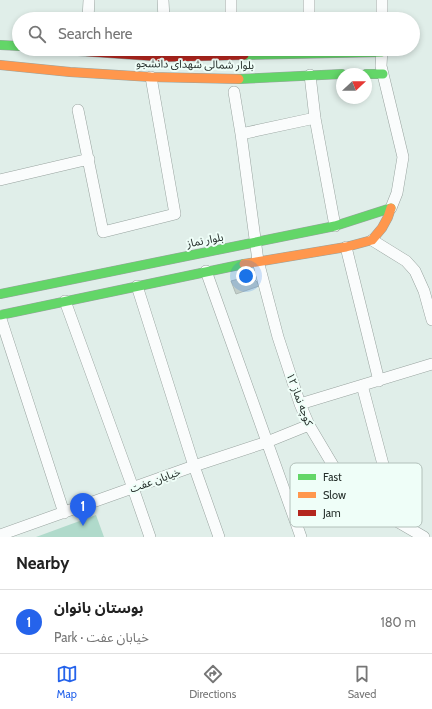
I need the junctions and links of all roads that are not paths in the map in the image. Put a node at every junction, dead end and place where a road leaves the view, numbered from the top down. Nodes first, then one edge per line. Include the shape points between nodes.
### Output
1 (89, 0) edge
2 (163, 0) edge
3 (231, 0) edge
4 (309, 0) edge
5 (382, 0) edge
6 (88, 12) edge
7 (164, 12) edge
8 (231, 12) edge
9 (309, 12) edge
10 (382, 12) edge
11 (0, 45) edge
12 (12, 46) edge
13 (265, 56) edge
14 (346, 56) edge
15 (382, 56) edge
16 (309, 61) edge
17 (0, 65) edge
18 (336, 72) edge
19 (372, 74) edge
20 (383, 74) junction
21 (151, 77) junction
22 (234, 92) dead end
23 (78, 110) dead end
24 (315, 118) junction
25 (241, 134) junction
26 (89, 159) junction
27 (0, 180) edge
28 (391, 208) junction
29 (335, 226) junction
30 (372, 240) junction
31 (255, 242) junction
32 (346, 246) junction
33 (258, 260) junction
34 (206, 270) junction
35 (137, 286) junction
36 (0, 294) edge
37 (65, 301) junction
38 (0, 315) edge
39 (432, 320) edge
40 (432, 364) edge
41 (379, 381) junction
42 (362, 385) junction
43 (300, 404) junction
44 (309, 425) junction
45 (267, 442) junction
46 (332, 463) edge
47 (383, 463) edge
48 (194, 466) junction
49 (133, 488) junction
50 (290, 506) edge
51 (64, 513) junction
52 (297, 527) edge
53 (407, 527) edge
54 (0, 535) edge
55 (150, 537) edge
56 (219, 537) edge
57 (301, 537) edge
58 (424, 537) edge

1 - 6 street
2 - 7 street
3 - 8 street
4 - 9 street
5 - 10 street
11 - 12 main road
13 - 16 main road, بلوار شمالی شهدای دانشجو
14 - 16 main road, بلوار شمالی شهدای دانشجو
15 - 20 street
16 - 18 main road, بلوار شمالی شهدای دانشجو
16 - 21 main road, بلوار شمالی شهدای دانشجو via 233,79
16 - 24 street
17 - 21 main road, بلوار شمالی شهدای دانشجو
19 - 20 main road
20 - 28 street via 403,157 398,193
21 - 26 street via 175,214 103,232
22 - 25 street, کوچه نماز ۱۲
23 - 26 street
24 - 25 street
24 - 29 street
25 - 31 street, کوچه نماز ۱۲
26 - 27 street
28 - 29 main road, بلوار نماز
28 - 30 main road via 382,228
29 - 31 main road, بلوار نماز
30 - 32 main road
30 - 39 street via 406,261 415,271
31 - 33 street, کوچه نماز ۱۲
31 - 36 main road, بلوار نماز
32 - 33 main road
32 - 41 street
33 - 34 main road
33 - 43 street, کوچه نماز ۱۲ via 278,338
34 - 35 main road
34 - 45 street
35 - 37 main road
35 - 48 street
37 - 38 main road
37 - 49 street
38 - 51 street
40 - 41 street
41 - 42 street
42 - 43 street
42 - 47 street
43 - 44 street, کوچه نماز ۱۲
44 - 45 street, خیابان عفت
44 - 46 street, کوچه نماز ۱۲
45 - 48 street, خیابان عفت
45 - 50 street
48 - 49 street, خیابان عفت
48 - 56 street
49 - 51 street, خیابان عفت
49 - 55 street
51 - 54 street, خیابان عفت
52 - 57 street
53 - 58 street, کوچه نماز ۱۲

